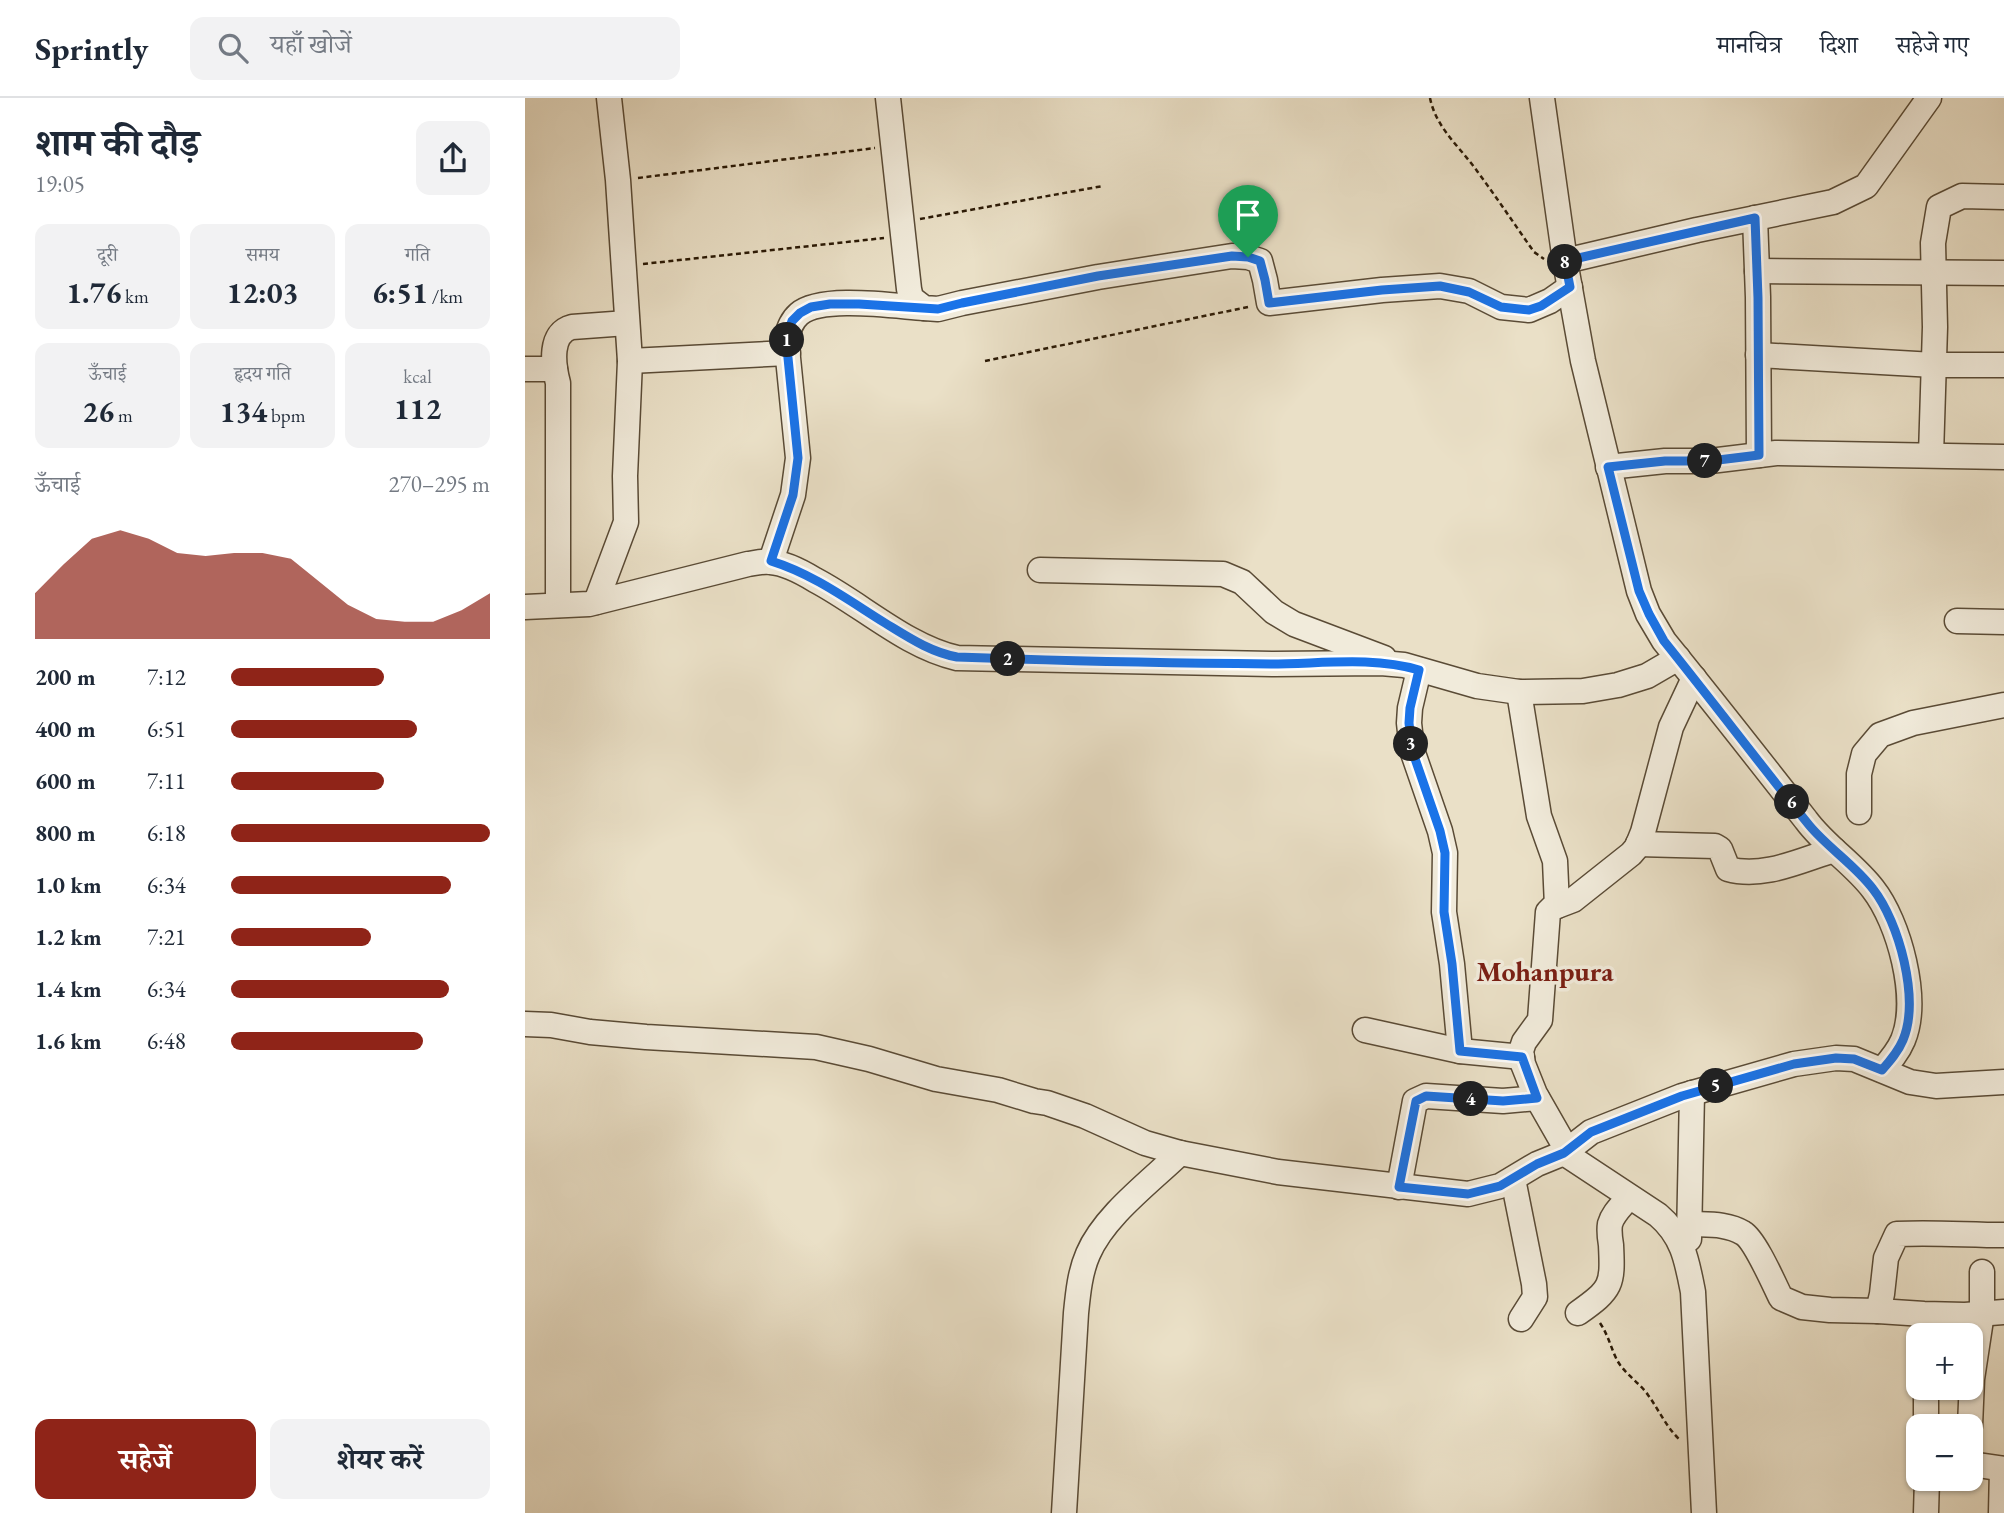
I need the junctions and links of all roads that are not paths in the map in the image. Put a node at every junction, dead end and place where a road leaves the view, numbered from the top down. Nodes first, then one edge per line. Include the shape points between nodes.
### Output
1 (610, 98) edge
2 (888, 98) edge
3 (1542, 98) edge
4 (1929, 98) edge
5 (2004, 197) edge
6 (1755, 218) junction
7 (1565, 261) junction
8 (1757, 271) junction
9 (1934, 272) junction
10 (2004, 273) edge
11 (1570, 287) junction
12 (924, 307) junction
13 (627, 323) junction
14 (788, 354) junction
15 (1758, 355) junction
16 (630, 361) junction
17 (1934, 365) junction
18 (2004, 365) edge
19 (525, 369) edge
20 (555, 369) junction
21 (1759, 455) junction
22 (1931, 456) junction
23 (2004, 457) edge
24 (1608, 467) junction
25 (771, 561) junction
26 (1040, 570) dead end
27 (596, 602) junction
28 (558, 605) junction
29 (525, 607) edge
30 (1957, 621) dead end
31 (2004, 622) edge
32 (1678, 658) junction
33 (1411, 668) junction
34 (1694, 678) junction
35 (1519, 692) junction
36 (2004, 705) edge
37 (1859, 812) dead end
38 (1638, 844) junction
39 (1835, 850) junction
40 (1556, 906) junction
41 (525, 1024) edge
42 (1365, 1030) dead end
43 (1460, 1051) junction
44 (1522, 1057) junction
45 (1882, 1070) junction
46 (2004, 1082) edge
47 (1692, 1093) junction
48 (1537, 1098) junction
49 (1566, 1151) junction
50 (1180, 1153) junction
51 (1513, 1180) junction
52 (1399, 1187) junction
53 (1629, 1197) junction
54 (1689, 1224) junction
55 (2004, 1235) edge
56 (1688, 1263) junction
57 (1982, 1272) dead end
58 (1878, 1311) junction
59 (1578, 1313) road end
60 (1993, 1313) edge
61 (1521, 1319) dead end
62 (1971, 1414) edge
63 (1983, 1466) edge
64 (2003, 1469) edge
65 (1927, 1491) edge
66 (1064, 1513) edge
67 (1704, 1513) edge
68 (1926, 1513) edge
69 (2001, 1513) edge

1 - 13 street
2 - 12 street via 911,298
3 - 7 street
4 - 6 street via 1866,186 1833,202
5 - 9 street via 1962,195 1938,206
6 - 7 street
6 - 8 street
7 - 11 street
8 - 9 street
8 - 15 street
9 - 10 street
9 - 17 street
11 - 12 street via 1529,310 1501,307 1469,292 1440,286 1269,303 1260,261 1232,256 1098,276 938,309
11 - 24 street
12 - 14 street via 811,307 792,321 786,338
13 - 16 street
13 - 20 street via 565,329 556,342
14 - 16 street
14 - 25 street via 798,458 793,495
15 - 17 street
15 - 21 street
16 - 27 street via 626,522
17 - 18 street
17 - 22 street
19 - 20 street
20 - 28 street
21 - 22 street
21 - 24 street
22 - 23 street
24 - 32 street via 1639,591 1664,641
25 - 27 street
25 - 33 street via 823,584 919,644 957,657 1381,663
26 - 33 street via 1223,574 1242,582 1294,624
27 - 28 street
28 - 29 street
30 - 31 street
32 - 34 street
32 - 35 street via 1647,676 1618,685 1583,691
33 - 35 street
33 - 43 street via 1412,750 1445,853 1444,912
34 - 38 street via 1671,727
34 - 39 street via 1811,827
35 - 40 street via 1539,816 1555,861
36 - 37 street via 1913,723 1880,735 1864,754
38 - 39 street via 1715,846 1728,869 1757,872
38 - 40 street via 1573,900
39 - 45 street via 1885,905 1902,951 1909,1016 1904,1039
40 - 44 street via 1548,912 1540,1020 1524,1042
41 - 50 street via 816,1047 1047,1103
42 - 43 street
43 - 44 street
44 - 48 street
45 - 46 street via 1910,1082 1936,1086
45 - 47 street via 1854,1059 1836,1058 1794,1064
47 - 49 street via 1591,1132
47 - 54 street
48 - 49 street
48 - 52 street via 1503,1101 1426,1096 1416,1101
49 - 51 street
49 - 53 street
50 - 52 street via 1278,1172
50 - 66 street via 1109,1221 1087,1256 1076,1313
51 - 52 street via 1468,1194
51 - 61 street via 1535,1297
53 - 56 street via 1670,1225
53 - 59 street via 1610,1224 1611,1281
54 - 56 street
54 - 58 street via 1723,1225 1745,1233 1781,1298 1802,1307
55 - 58 street via 1896,1234 1886,1258
56 - 67 street
57 - 60 street
58 - 60 street
60 - 62 street via 1972,1379
63 - 64 street
64 - 69 street
65 - 68 street

